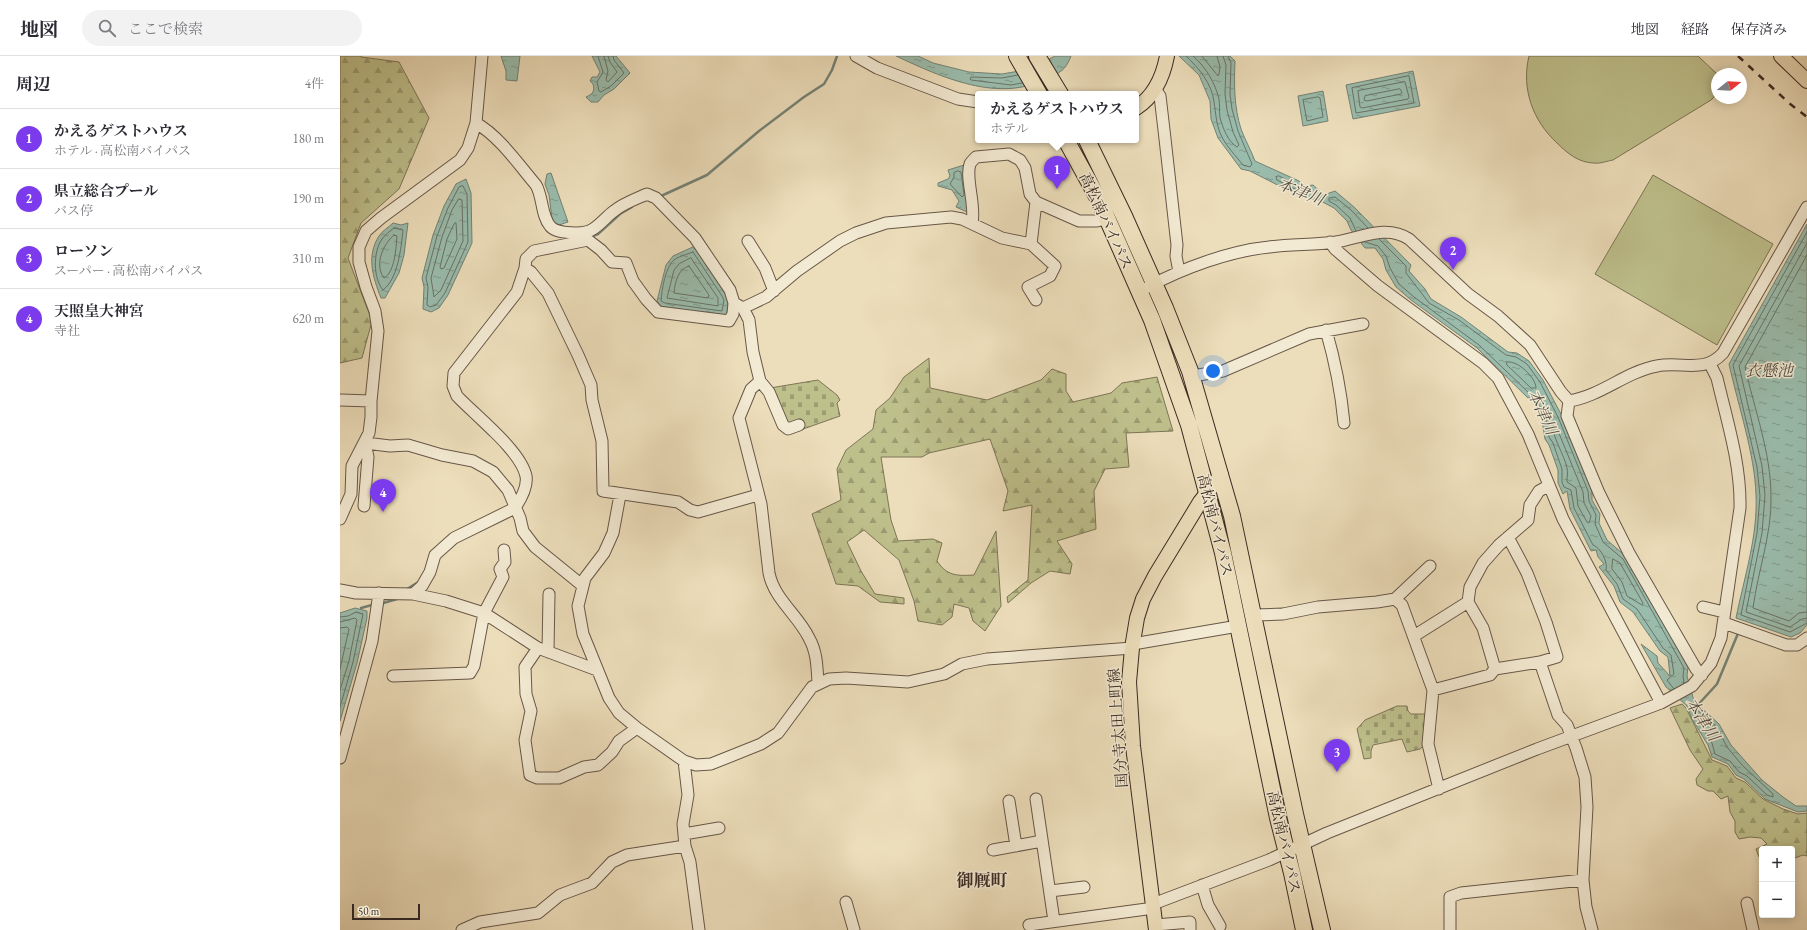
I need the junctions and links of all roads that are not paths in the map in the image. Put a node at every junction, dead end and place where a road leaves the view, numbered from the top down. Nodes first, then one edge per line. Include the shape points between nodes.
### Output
1 (482, 56) edge
2 (856, 56) edge
3 (1017, 56) edge
4 (1037, 56) edge
5 (1781, 56) edge
6 (1167, 57) edge
7 (1807, 81) edge
8 (1058, 89) edge
9 (1156, 90) junction
10 (1036, 91) edge
11 (975, 102) edge
12 (1139, 106) edge
13 (476, 123) junction
14 (1068, 143) edge
15 (1088, 143) edge
16 (1036, 202) junction
17 (1807, 206) edge
18 (1106, 219) junction
19 (972, 223) junction
20 (748, 241) dead end
21 (1335, 242) junction
22 (1031, 244) junction
23 (525, 268) junction
24 (1179, 272) junction
25 (1154, 283) junction
26 (774, 291) junction
27 (1138, 291) junction
28 (1036, 300) dead end
29 (738, 305) junction
30 (1363, 324) dead end
31 (1326, 330) junction
32 (1710, 364) junction
33 (1192, 376) junction
34 (760, 381) junction
35 (340, 400) edge
36 (1569, 400) junction
37 (372, 401) junction
38 (1344, 424) dead end
39 (799, 425) dead end
40 (365, 443) junction
41 (1221, 475) junction
42 (1548, 486) junction
43 (1207, 492) junction
44 (620, 495) junction
45 (758, 495) junction
46 (364, 506) dead end
47 (515, 508) junction
48 (340, 519) edge
49 (1508, 537) junction
50 (504, 550) dead end
51 (1430, 566) dead end
52 (583, 586) junction
53 (340, 590) edge
54 (379, 593) junction
55 (413, 594) junction
56 (549, 594) dead end
57 (1395, 599) junction
58 (1468, 602) junction
59 (1703, 607) dead end
60 (1724, 612) junction
61 (484, 613) junction
62 (1254, 615) junction
63 (1724, 623) junction
64 (1238, 626) junction
65 (1414, 636) junction
66 (1807, 638) edge
67 (1132, 646) junction
68 (543, 650) junction
69 (1540, 662) junction
70 (1495, 669) junction
71 (597, 670) junction
72 (393, 676) dead end
73 (1700, 677) junction
74 (818, 683) junction
75 (1433, 690) junction
76 (1662, 702) junction
77 (637, 728) junction
78 (1572, 737) junction
79 (340, 758) edge
80 (684, 761) junction
81 (1439, 789) junction
82 (1036, 799) dead end
83 (1009, 801) dead end
84 (719, 828) dead end
85 (684, 834) junction
86 (1042, 841) junction
87 (1302, 844) junction
88 (685, 846) junction
89 (1016, 846) junction
90 (992, 850) dead end
91 (1287, 852) junction
92 (1583, 880) junction
93 (1202, 885) junction
94 (1084, 887) dead end
95 (1050, 891) junction
96 (846, 902) dead end
97 (1747, 903) dead end
98 (1153, 906) junction
99 (1054, 921) junction
100 (1029, 925) dead end
101 (1220, 926) dead end
102 (1156, 927) edge
103 (462, 930) edge
104 (699, 930) edge
105 (854, 930) edge
106 (1190, 930) edge
107 (1304, 930) edge
108 (1322, 930) edge
109 (1450, 930) edge
110 (1592, 930) edge
111 (1753, 930) edge

1 - 13 street
2 - 11 street via 877,68 958,99
3 - 10 highway
4 - 8 highway
5 - 7 main road
6 - 9 main road
9 - 12 main road
9 - 24 street via 1160,96
13 - 29 street via 486,128 536,185 541,193 545,217 550,227 560,232 592,230 615,210 647,194 656,198 695,238
13 - 37 street via 468,148 460,160 381,218 366,231 359,247 359,262 376,311 378,331
14 - 18 highway, 高松南バイパス via 1099,200
15 - 25 highway, 高松南バイパス
16 - 18 street via 1079,221
16 - 19 street via 1030,194 1025,168 1020,160 1009,154 976,157 970,164 969,175 974,214
16 - 22 street
17 - 32 street via 1723,353
18 - 27 highway, 高松南バイパス
19 - 22 street via 1002,238
19 - 26 street via 951,217 886,223 856,233 840,241
20 - 26 street via 765,268
21 - 24 street via 1251,250
21 - 36 street via 1381,231 1401,234 1409,239 1468,294 1530,345
21 - 42 street via 1335,249 1378,286 1483,363 1498,378 1528,434
22 - 28 street via 1055,266 1050,276 1028,287
23 - 29 street via 526,259 534,251 588,240 612,262 626,263 633,281 658,312 729,321
23 - 44 street via 548,293 586,372 602,441 603,491
23 - 47 street via 517,292 454,373 453,386 457,396 512,451 522,465 526,478
24 - 25 street
25 - 27 street
25 - 33 highway, 高松南バイパス
26 - 29 street via 766,297
27 - 43 highway, 高松南バイパス via 1168,360
29 - 34 street via 749,320
30 - 31 street
31 - 33 street via 1309,334 1223,371
31 - 38 street via 1336,362
32 - 36 street via 1644,369 1603,390 1580,399
32 - 60 street via 1718,385 1741,487 1735,552
33 - 41 highway, 高松南バイパス
34 - 39 street via 769,392 783,425 788,429
34 - 45 street via 751,389 738,418
35 - 37 street
36 - 73 street via 1567,416 1599,493 1629,553
37 - 40 street
40 - 46 street via 368,457
40 - 47 street via 408,445 473,461 493,472 508,490
40 - 48 street via 352,466 351,494
41 - 43 main road, 国分寺太田上町線
41 - 62 highway, 高松南バイパス
42 - 49 street via 1539,491 1530,505 1528,520
42 - 76 street via 1563,520
43 - 64 highway, 高松南バイパス
43 - 67 main road, 国分寺太田上町線 via 1143,599
44 - 45 street via 678,502 698,512
44 - 52 street via 613,533 604,553 585,578
45 - 74 street via 771,583 809,637 817,659
47 - 52 street via 523,531 535,547
47 - 55 street via 454,538 435,555 430,572 422,586
49 - 58 street via 1483,562 1470,587
49 - 69 street via 1527,573 1557,657
50 - 61 street via 505,562 500,569 503,577
51 - 57 street
52 - 71 street via 578,606 583,634
53 - 54 street
54 - 55 street
54 - 79 street via 372,641
55 - 61 street
56 - 68 street
57 - 62 street via 1342,604 1283,614
57 - 65 street via 1402,605
58 - 65 street
58 - 70 street via 1483,628
59 - 60 street
60 - 63 street
61 - 68 street
61 - 72 street via 474,666 470,673
62 - 87 highway, 高松南バイパス
63 - 66 street via 1786,645 1797,645
63 - 73 street via 1717,652
64 - 67 street
64 - 91 highway, 高松南バイパス
65 - 75 street
67 - 74 street via 987,659 962,664 944,674 908,682 846,678 829,679
67 - 98 main road, 国分寺太田上町線 via 1129,682 1133,746
68 - 71 street
68 - 77 street via 525,667 526,694 531,711 525,740 530,775 537,778 559,778 584,767 598,765 619,741
69 - 70 street
69 - 78 street via 1558,715
70 - 75 street via 1490,675
71 - 77 street via 609,698 619,713
73 - 76 street via 1692,686
74 - 80 street via 805,694 778,733 761,744 711,764 696,766
75 - 81 street via 1428,744
76 - 78 street
77 - 80 street
78 - 81 street
78 - 92 street via 1584,778 1587,807
80 - 85 street via 688,795 683,824
81 - 87 street
82 - 86 street
83 - 89 street
84 - 85 street
85 - 88 street
86 - 89 street
86 - 95 street
87 - 91 street
87 - 108 highway, 高松南バイパス
88 - 103 street via 627,855 612,862 592,882 560,895 538,913 480,922
88 - 104 street via 690,862
89 - 90 street
91 - 93 street
91 - 107 highway, 高松南バイパス
92 - 109 street via 1461,893 1450,897
92 - 110 street
93 - 98 street
93 - 101 street via 1208,905
94 - 95 street
95 - 99 street
96 - 105 street
97 - 111 street
98 - 99 street
98 - 102 main road, 国分寺太田上町線
99 - 100 street
102 - 106 street via 1190,922

